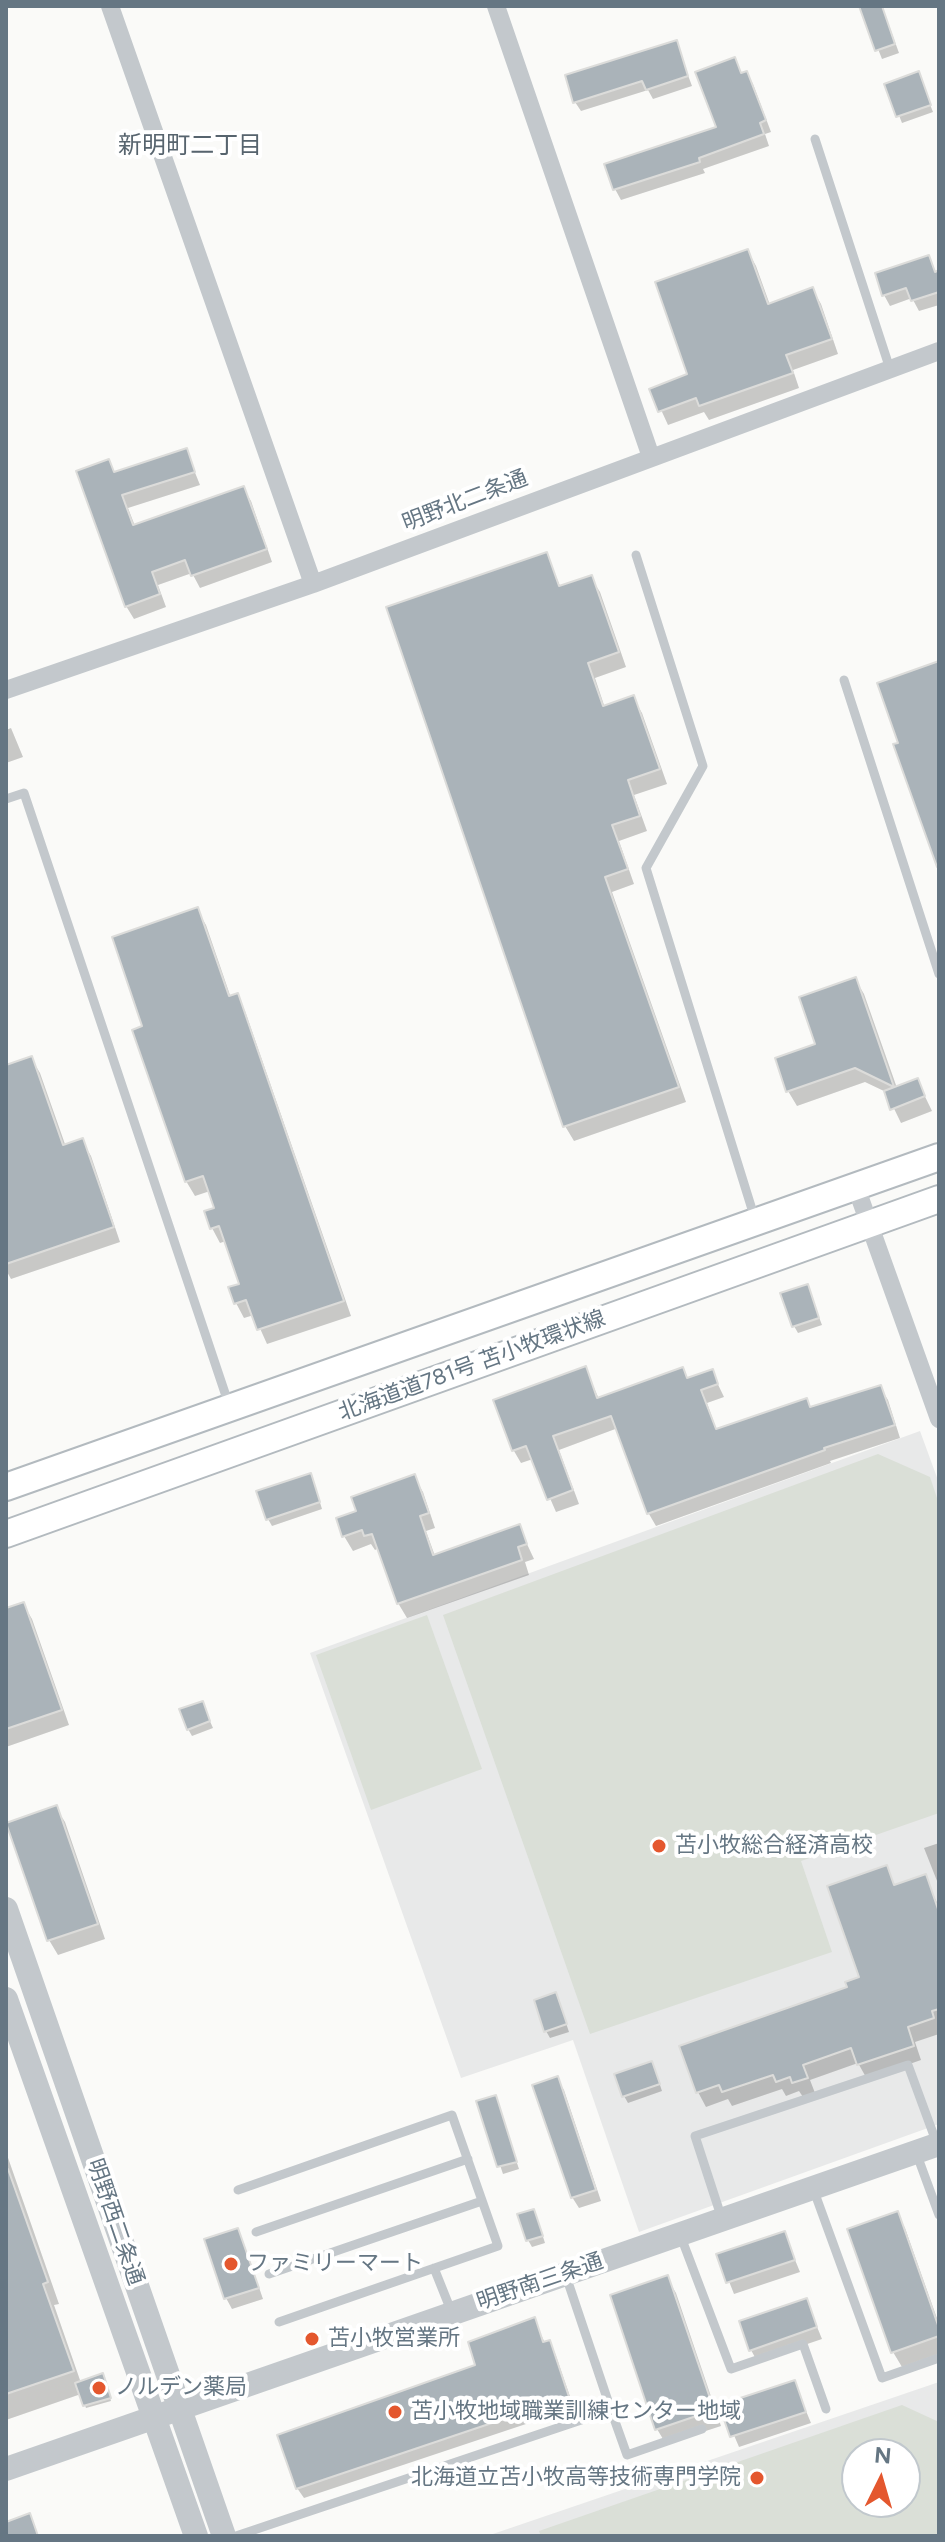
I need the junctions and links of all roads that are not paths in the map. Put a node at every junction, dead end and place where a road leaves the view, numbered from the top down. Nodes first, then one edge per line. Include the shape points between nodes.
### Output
1 (110, 6) edge
2 (496, 6) edge
3 (815, 139) dead end
4 (939, 351) edge
5 (890, 369) junction
6 (651, 457) junction
7 (636, 555) dead end
8 (313, 584) junction
9 (844, 680) dead end
10 (6, 690) edge
11 (6, 799) edge
12 (939, 974) edge
13 (939, 1157) edge
14 (856, 1187) junction
15 (939, 1199) edge
16 (756, 1222) junction
17 (869, 1223) junction
18 (933, 1384) edge
19 (231, 1408) junction
20 (939, 1419) edge
21 (6, 1487) edge
22 (6, 1534) edge
23 (6, 1909) edge
24 (11, 1938) edge
25 (6, 1999) edge
26 (931, 2147) edge
27 (468, 2159) junction
28 (812, 2188) junction
29 (238, 2190) dead end
30 (482, 2201) junction
31 (939, 2215) edge
32 (722, 2219) junction
33 (256, 2232) dead end
34 (679, 2234) junction
35 (434, 2268) junction
36 (269, 2274) dead end
37 (565, 2274) junction
38 (452, 2313) junction
39 (279, 2322) dead end
40 (939, 2358) edge
41 (179, 2408) junction
42 (826, 2409) dead end
43 (611, 2410) junction
44 (155, 2417) junction
45 (702, 2429) dead end
46 (6, 2469) edge
47 (196, 2536) edge
48 (224, 2536) edge
49 (236, 2536) edge

1 - 8 street
2 - 6 street
3 - 5 lane
4 - 5 street, 明野北二条通
5 - 6 street, 明野北二条通
6 - 8 street, 明野北二条通
7 - 16 lane via 703,766 646,868
8 - 10 street, 明野北二条通
9 - 12 lane
11 - 19 lane via 24,793
13 - 14 main road, 北海道道781号 苫小牧環状線
14 - 16 main road, 北海道道781号 苫小牧環状線
14 - 17 street
15 - 17 main road, 北海道道781号 苫小牧環状線
16 - 19 main road, 北海道道781号 苫小牧環状線
17 - 18 street
17 - 22 main road, 北海道道781号 苫小牧環状線
18 - 20 street
19 - 21 main road, 北海道道781号 苫小牧環状線
23 - 24 street, 明野西二条通
24 - 41 street, 明野西二条通
25 - 44 street, 明野西二条通
26 - 28 street, 明野南三条通
26 - 31 lane
26 - 32 lane via 908,2065 695,2136
27 - 29 lane via 452,2115
27 - 30 lane
27 - 33 lane
28 - 32 street, 明野南三条通
28 - 40 lane via 882,2378
30 - 35 lane via 498,2246
30 - 36 lane
32 - 34 street, 明野南三条通
34 - 37 street, 明野南三条通
34 - 42 lane via 731,2369 803,2344
35 - 38 lane
35 - 39 lane
37 - 38 street, 明野南三条通
37 - 43 lane
38 - 41 street, 明野南三条通
41 - 44 street, 明野南三条通
41 - 48 street, 明野西二条通
43 - 45 lane via 627,2455
43 - 49 lane
44 - 46 street, 明野南三条通
44 - 47 street, 明野西二条通

